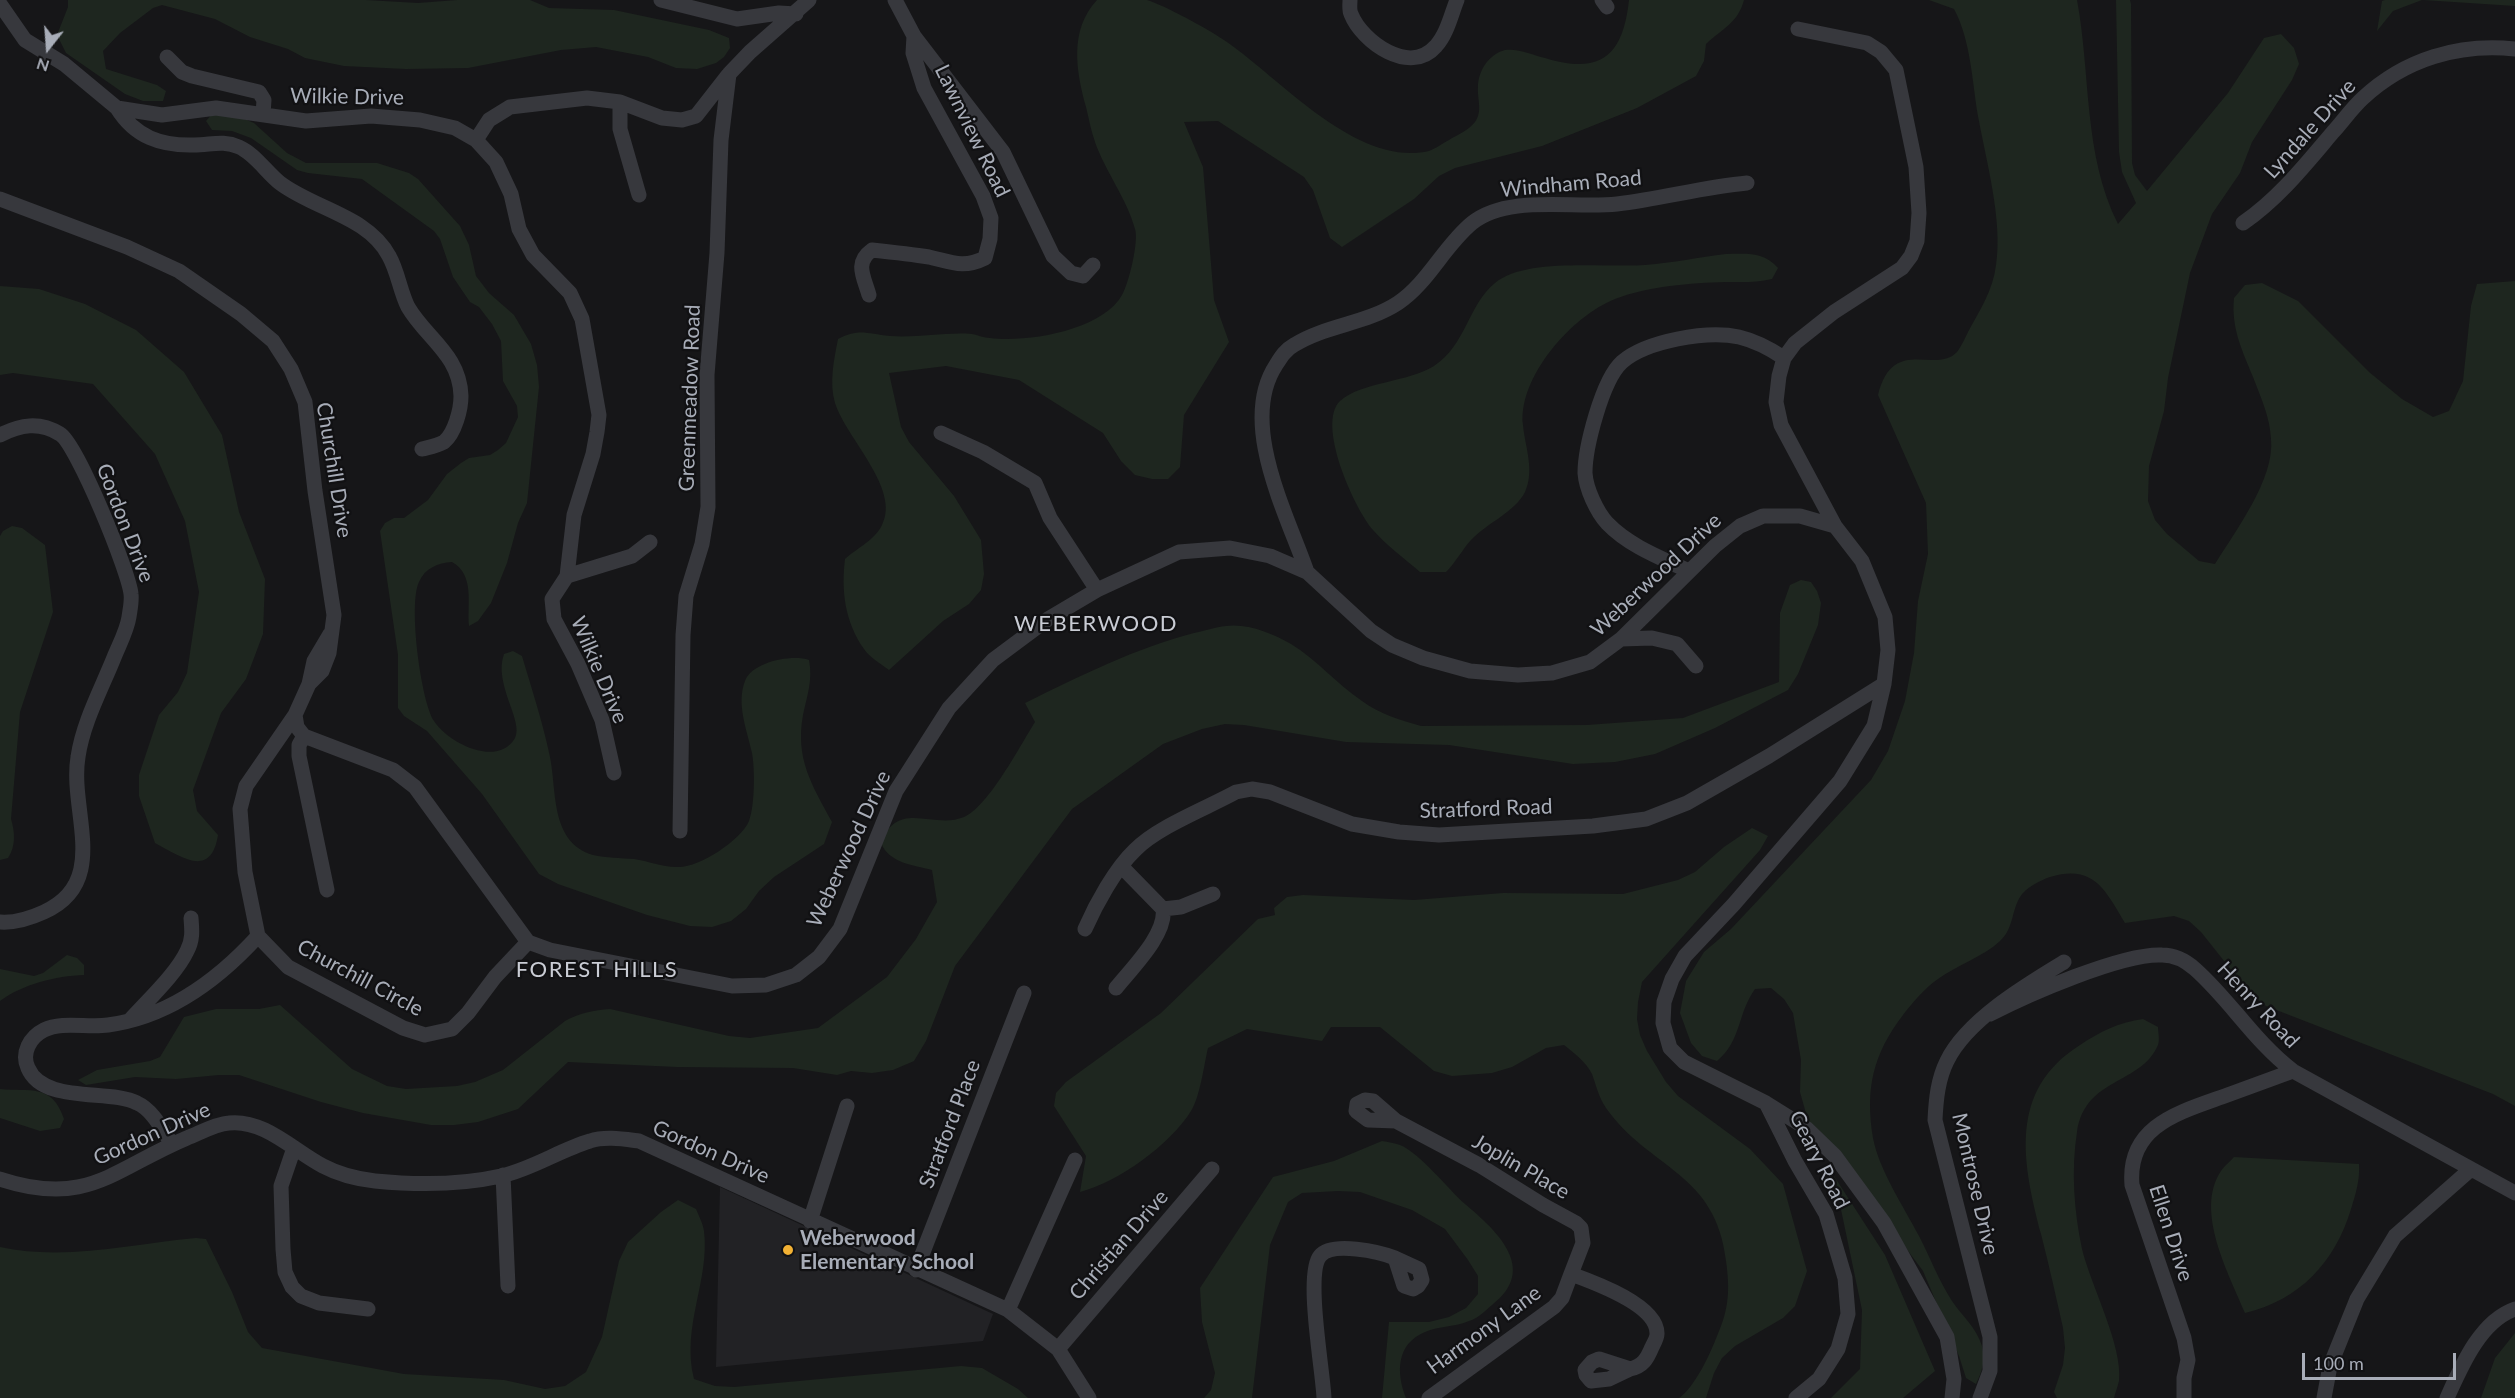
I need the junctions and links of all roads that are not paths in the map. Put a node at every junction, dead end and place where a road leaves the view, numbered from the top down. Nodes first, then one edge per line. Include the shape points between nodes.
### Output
1 (661, 0) edge
2 (809, 0) edge
3 (895, 0) edge
4 (1350, 0) edge
5 (1457, 0) edge
6 (0, 4) edge
7 (796, 14) junction
8 (1798, 29) dead end
9 (914, 36) junction
10 (2515, 49) edge
11 (167, 57) dead end
12 (729, 74) junction
13 (620, 102) junction
14 (117, 108) junction
15 (263, 114) junction
16 (476, 140) junction
17 (1747, 183) dead end
18 (639, 195) dead end
19 (0, 199) edge
20 (2243, 224) dead end
21 (1093, 265) dead end
22 (869, 295) dead end
23 (1784, 358) junction
24 (941, 433) dead end
25 (0, 435) edge
26 (422, 449) dead end
27 (1835, 526) junction
28 (650, 542) dead end
29 (1689, 571) junction
30 (1307, 572) junction
31 (567, 576) junction
32 (1097, 590) junction
33 (1621, 639) junction
34 (1696, 666) dead end
35 (1884, 684) junction
36 (295, 715) junction
37 (304, 736) junction
38 (614, 773) dead end
39 (680, 831) dead end
40 (1122, 867) junction
41 (327, 890) dead end
42 (1213, 894) dead end
43 (1163, 909) junction
44 (191, 918) dead end
45 (0, 922) edge
46 (1084, 929) dead end
47 (258, 936) junction
48 (528, 942) junction
49 (2064, 962) dead end
50 (1116, 988) dead end
51 (1024, 993) dead end
52 (1990, 1014) junction
53 (129, 1020) junction
54 (2293, 1071) junction
55 (1766, 1103) junction
56 (847, 1106) dead end
57 (1396, 1120) dead end
58 (172, 1144) junction
59 (294, 1148) junction
60 (1075, 1160) dead end
61 (1212, 1169) dead end
62 (2471, 1169) junction
63 (503, 1176) junction
64 (0, 1179) edge
65 (2515, 1193) edge
66 (810, 1221) junction
67 (1395, 1258) dead end
68 (916, 1270) junction
69 (1571, 1274) junction
70 (508, 1286) dead end
71 (368, 1309) dead end
72 (2515, 1309) edge
73 (1008, 1310) junction
74 (1058, 1349) junction
75 (1630, 1369) dead end
76 (1446, 1392) edge
77 (1089, 1398) edge
78 (1324, 1398) edge
79 (1429, 1398) edge
80 (1796, 1398) edge
81 (1952, 1398) edge
82 (1980, 1398) edge
83 (2184, 1398) edge
84 (2324, 1398) edge
85 (2447, 1398) edge

1 - 7 street via 737,20
2 - 7 street
3 - 9 street, Lawnview Road
4 - 5 street via 1350,13 1366,35 1388,53 1419,57 1435,47
6 - 14 street via 26,40 64,64
7 - 12 street
8 - 23 street via 1868,43 1896,70 1916,167 1917,241 1902,268 1834,312 1795,343
9 - 21 street, Lawnview Road via 1003,152 1053,256 1071,273 1083,276
9 - 22 street, Lawnview Road via 913,53 924,88 983,196 991,218 990,239 985,258 953,265 872,249 861,264
10 - 20 street, Lyndale Drive via 2450,50 2400,70 2363,98 2281,193
11 - 15 street via 192,76 259,92 264,100
12 - 13 street via 696,116 682,120 662,118
12 - 39 street, Greenmeadow Road via 721,140 707,375 708,507 702,544 686,596 684,625
13 - 16 street via 587,98 510,107 489,120
13 - 18 street via 620,129
14 - 15 street, Wilkie Drive via 162,115 216,108
14 - 26 street via 144,137 177,144 223,142 241,148 281,183 373,236 389,255 408,307 444,350 459,382 460,406 451,432 445,441
15 - 16 street, Wilkie Drive via 306,121 371,116 420,120 455,128
16 - 31 street, Wilkie Drive via 496,162 532,255 570,294 582,319 599,415 593,454 574,514
17 - 30 street, Windham Road via 1617,204 1517,206 1494,211 1472,223 1403,299 1384,312 1319,332 1286,349 1269,376 1263,444
19 - 36 street, Churchill Drive via 179,271 273,341 291,369 304,402 334,615 330,634 314,661
23 - 27 street via 1776,402 1780,425
23 - 29 street via 1765,345 1737,336 1698,336 1636,353 1620,364 1605,388 1587,456 1585,475 1592,497 1607,522 1644,550
24 - 32 street via 1035,483 1050,518
25 - 45 street, Gordon Drive via 22,425 36,425 62,435 72,446 93,489 131,594 129,620 77,758 81,871 71,893 56,906 32,917
27 - 29 street, Weberwood Drive via 1800,516 1763,516 1740,526
27 - 35 street via 1862,561 1885,617 1888,650
28 - 31 street via 632,556
29 - 33 street, Weberwood Drive
30 - 32 street, Weberwood Drive via 1270,556 1230,548 1179,552
30 - 33 street, Weberwood Drive via 1392,645 1470,670 1518,675 1552,673 1590,662
31 - 38 street, Wilkie Drive via 552,599 554,619 602,720
32 - 48 street, Weberwood Drive via 1048,619 993,660 949,708 896,791 840,929 819,957 796,975 766,985 732,986 550,950
33 - 34 street via 1652,638 1677,644
35 - 40 street, Stratford Road via 1697,798 1646,819 1439,835 1399,832 1352,824 1270,792 1252,789 1236,792 1151,836
35 - 55 street via 1874,726 1840,781 1684,956 1664,1002 1663,1023 1670,1048 1684,1062
36 - 37 street
36 - 47 street via 246,786 240,809 245,872
37 - 41 street via 298,745 299,756
37 - 48 street via 393,770 415,787
40 - 43 street
40 - 46 street, Stratford Road
42 - 43 street via 1181,907
43 - 50 street via 1158,933
44 - 53 street via 192,935 187,951 159,989
47 - 48 street, Churchill Circle via 288,967 403,1028 425,1035 452,1029
47 - 53 street via 231,966 197,990 167,1008
49 - 52 street, Montrose Drive via 2024,986
51 - 68 street, Stratford Place
52 - 54 street, Henry Road via 2131,959 2169,956 2195,969 2266,1049
52 - 82 street, Montrose Drive via 1958,1043 1948,1060 1939,1084 1936,1110 1990,1337 1990,1371
53 - 58 street via 44,1030 28,1045 26,1064 30,1074 49,1087 137,1103 151,1114
54 - 62 street, Henry Road
54 - 83 street, Ellen Drive via 2168,1117 2135,1152 2132,1185 2184,1338 2188,1360
55 - 80 street, Geary Road via 1826,1214 1845,1278 1848,1314 1838,1349 1819,1379
55 - 81 street via 1806,1128 1835,1156 1884,1223 1947,1337 1954,1379
56 - 66 street
57 - 69 street, Joplin Place via 1576,1223 1581,1228 1583,1244
58 - 59 street, Gordon Drive via 217,1126 238,1123 258,1128
58 - 64 street, Gordon Drive via 130,1168 82,1187 51,1190
59 - 63 street, Gordon Drive via 324,1166 374,1181 460,1182
59 - 71 street via 281,1186 285,1272 291,1287 319,1303
60 - 73 street
61 - 74 street, Christian Drive
62 - 65 street, Henry Road
62 - 84 street via 2395,1236 2357,1299 2330,1366
63 - 66 street, Gordon Drive via 591,1140 639,1141
63 - 70 street
66 - 68 street, Gordon Drive
67 - 78 street via 1372,1251 1334,1249 1321,1254 1317,1261 1315,1314
68 - 73 street, Gordon Drive
69 - 75 street via 1618,1294 1653,1322 1657,1335 1651,1350 1644,1363
69 - 76 street, Harmony Lane via 1554,1307
72 - 85 street via 2498,1317 2481,1337
73 - 74 street, Gordon Drive
74 - 77 street, Gordon Drive
76 - 79 street, Harmony Lane

